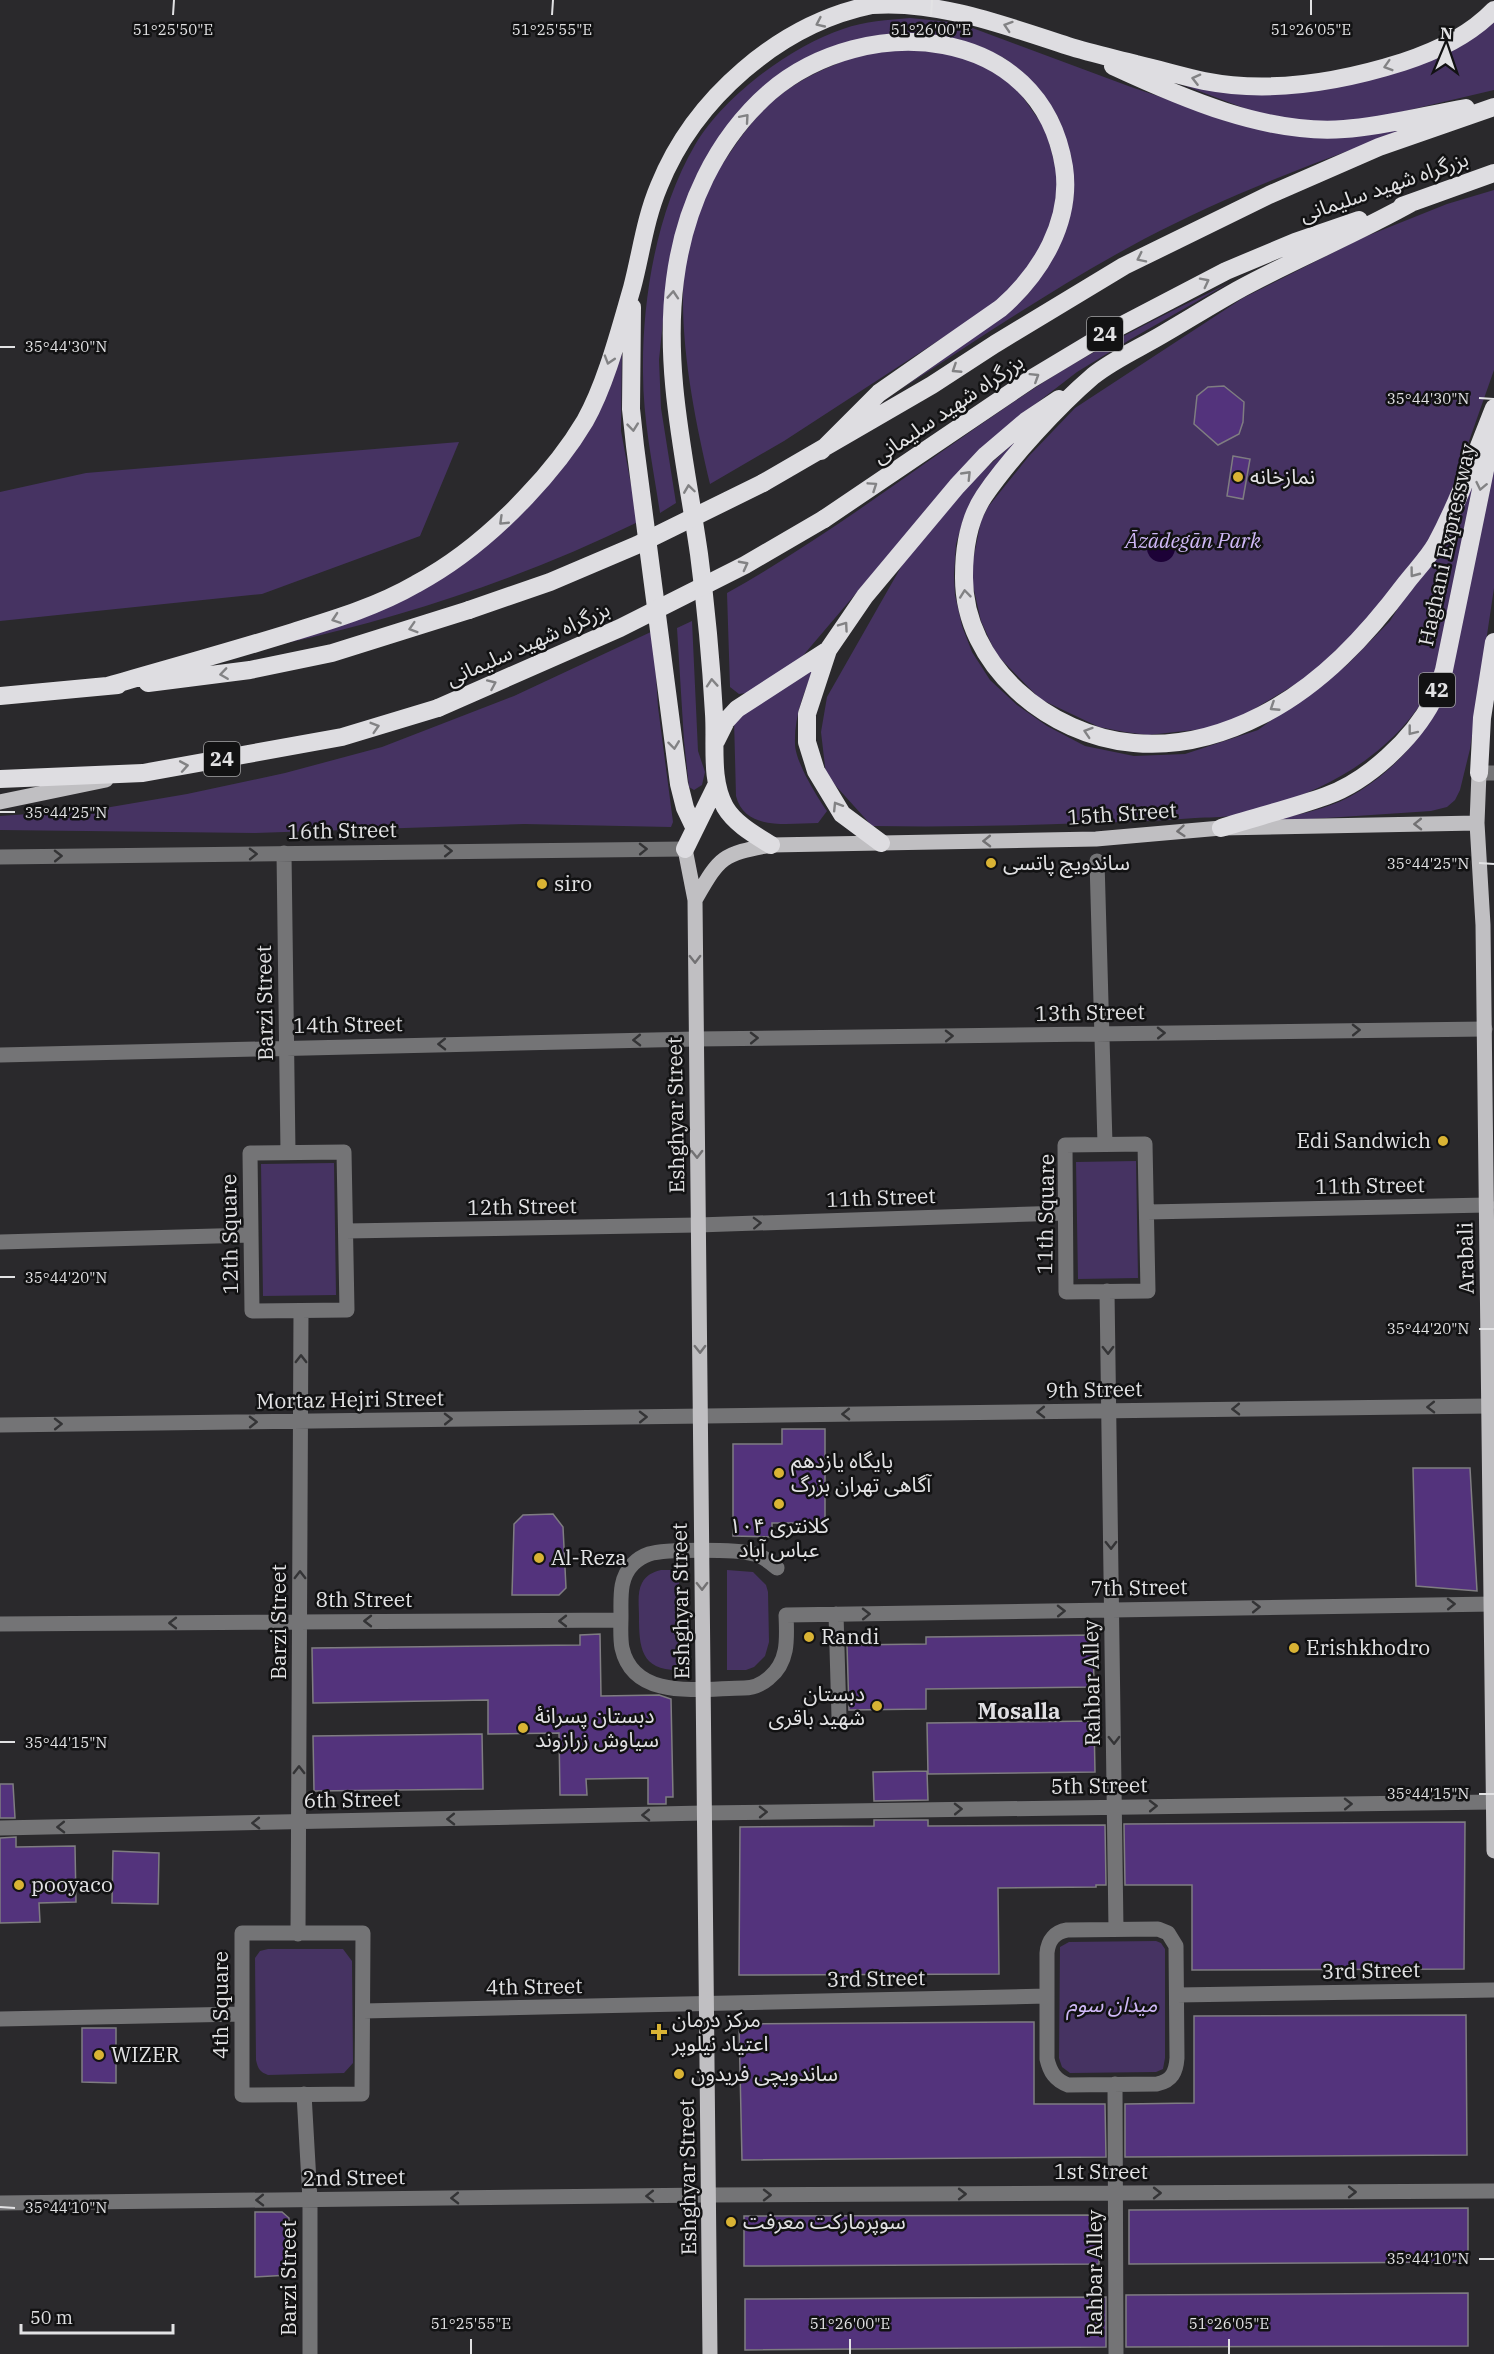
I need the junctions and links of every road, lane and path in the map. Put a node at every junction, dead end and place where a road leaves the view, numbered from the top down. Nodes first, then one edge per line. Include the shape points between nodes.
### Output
1 (1494, 10) edge
2 (1073, 48) junction
3 (1494, 103) edge
4 (1494, 107) edge
5 (1494, 173) edge
6 (1413, 202) junction
7 (633, 284) junction
8 (1095, 375) junction
9 (1494, 408) edge
10 (1494, 429) edge
11 (821, 451) junction
12 (1494, 642) edge
13 (828, 650) junction
14 (108, 686) junction
15 (0, 696) edge
16 (716, 741) junction
17 (143, 772) junction
18 (1486, 773) edge
19 (0, 779) edge
20 (716, 786) junction
21 (0, 802) edge
22 (1477, 823) junction
23 (694, 827) junction
24 (1221, 828) junction
25 (881, 843) junction
26 (771, 845) junction
27 (685, 849) junction
28 (284, 853) junction
29 (0, 857) edge
30 (1097, 861) dead end
31 (694, 900) junction
32 (1489, 925) edge
33 (1485, 1029) junction
34 (1102, 1034) junction
35 (696, 1039) junction
36 (286, 1047) junction
37 (0, 1055) edge
38 (1490, 1067) edge
39 (1105, 1144) junction
40 (288, 1152) junction
41 (1487, 1205) junction
42 (1147, 1212) junction
43 (1065, 1213) junction
44 (698, 1225) junction
45 (345, 1231) junction
46 (251, 1235) junction
47 (1491, 1235) edge
48 (0, 1242) edge
49 (1107, 1291) junction
50 (301, 1311) junction
51 (1489, 1406) junction
52 (1109, 1411) junction
53 (700, 1416) junction
54 (301, 1421) junction
55 (0, 1425) edge
56 (1492, 1431) edge
57 (702, 1552) junction
58 (777, 1568) dead end
59 (1493, 1604) edge
60 (1112, 1610) junction
61 (836, 1614) junction
62 (621, 1620) junction
63 (300, 1622) junction
64 (0, 1624) edge
65 (703, 1688) junction
66 (839, 1717) dead end
67 (1493, 1802) edge
68 (1115, 1807) junction
69 (704, 1814) junction
70 (299, 1822) junction
71 (1494, 1827) edge
72 (0, 1828) edge
73 (1494, 1851) edge
74 (1116, 1929) junction
75 (298, 1934) junction
76 (1494, 1990) edge
77 (1177, 1995) junction
78 (1047, 1996) junction
79 (706, 2004) junction
80 (363, 2011) junction
81 (242, 2014) junction
82 (0, 2019) edge
83 (1114, 2084) junction
84 (304, 2094) junction
85 (1494, 2191) edge
86 (1115, 2193) junction
87 (709, 2195) junction
88 (309, 2200) junction
89 (0, 2203) edge
90 (310, 2354) edge
91 (710, 2354) edge
92 (1116, 2354) edge

1 -> 2 highway via 1472,30 1422,56 1354,77 1298,85 1241,86 1206,81
2 - 3 highway via 1161,88 1279,126 1344,129
2 -> 7 highway via 931,3 874,5 824,20 777,44 733,80 680,146 659,186
4 -> 11 highway, بزرگراه شهید سلیمانی / 24 via 1379,147 1269,195 1124,266
5 - 6 highway, بزرگراه شهید سلیمانی / 24
6 - 8 highway via 1239,289
17 -> 6 highway, بزرگراه شهید سلیمانی / 24, bridge via 342,737 438,708 620,628 745,565 824,519 1031,379 1111,331 1226,271 1295,242
7 -> 14 highway via 605,375 585,420 534,489 477,543 415,585 362,609
7 -> 23 highway via 634,437 679,784
9 -> 8 highway via 1435,546 1387,608 1327,670 1263,714 1220,732 1160,744 1131,743 1081,730 1017,691 994,667 978,638 967,613 964,587 968,533 984,496 1036,434
13 -> 8 highway via 917,531 986,455 1026,421
10 -> 24 highway, Haghani Expressway / 42 via 1444,670 1425,714 1386,759 1355,781 1328,795
11 -> 14 highway, بزرگراه شهید سلیمانی / 24, bridge via 637,545 550,582 469,610 332,652 261,668
16 -> 11 highway via 708,620 676,412 671,339 674,281 692,207 722,146 763,99 796,74 837,54 878,43 915,41 970,52 998,64 1019,79 1037,99 1053,127 1066,180 1056,233 1042,262 1020,291 974,328 879,393
12 - 18 highway, 42 via 1482,718
13 - 16 highway via 738,709 726,721
25 -> 13 highway via 842,814 816,771 807,742 807,714
14 - 15 highway, 24
16 - 20 highway
17 - 19 highway, 24
17 - 21 main road
18 - 22 main road, Arabali
20 - 23 highway
20 - 26 highway via 725,808 737,821
22 -> 24 main road, 15th Street
22 - 32 main road, Arabali
23 - 27 highway
24 -> 25 main road, 15th Street via 1096,839
25 - 26 main road, 15th Street
26 - 31 main road, 15th Street via 737,851 718,862
28 -> 27 street, 16th Street
27 - 31 main road, Eshghyar Street
29 -> 28 street, 16th Street
28 - 36 street, Barzi Street
30 - 34 street
31 -> 35 main road, Eshghyar Street
32 - 33 main road, Arabali
34 -> 33 street, 13th Street
33 - 38 main road, Arabali
35 -> 34 street, 13th Street
34 - 39 street
35 -> 36 street, 14th Street
35 -> 44 main road, Eshghyar Street
36 - 37 street, 14th Street
36 - 40 street, Barzi Street
38 - 41 main road, Arabali
39 - 42 street, 11th Square via 1145,1144
39 - 43 street, 11th Square via 1065,1145
40 - 45 street, 12th Square via 344,1152
40 - 46 street, 12th Square via 250,1153
41 - 42 street, 11th Street
41 - 47 main road, Arabali
42 - 49 street, 11th Square via 1148,1291
44 -> 43 street, 11th Street
43 - 49 street, 11th Square via 1066,1292
44 - 45 street, 12th Street
44 -> 53 main road, Eshghyar Street
45 - 50 street, 12th Square via 346,1310
46 - 48 street
46 - 50 street, 12th Square via 252,1311
47 - 51 main road, Arabali
49 -> 52 street, Rahbar Alley
54 -> 50 street, Barzi Street
51 -> 52 street, 9th Street
51 - 56 main road, Arabali
52 -> 53 street, 9th Street
52 -> 60 street, Rahbar Alley
54 -> 53 street, Mortaz Hejri Street
53 - 57 main road, Eshghyar Street
55 -> 54 street, Mortaz Hejri Street
63 -> 54 street, Barzi Street
56 - 59 main road, Arabali
57 - 58 street via 751,1553
57 - 62 street via 650,1554 633,1564 623,1582
57 -> 65 main road, Eshghyar Street
60 -> 59 street, 7th Street
59 - 67 main road, Arabali
61 -> 60 street, 7th Street
60 -> 68 street, Rahbar Alley
61 - 65 street, 7th Street via 786,1615 785,1654 774,1674 763,1683 749,1688
61 - 66 street
62 -> 63 street, 8th Street
62 - 65 street via 625,1658 641,1679 663,1688
63 -> 64 street, 8th Street
70 -> 63 street, Barzi Street
65 - 69 main road, Eshghyar Street
68 -> 67 street, 5th Street
67 - 71 main road, Arabali
69 -> 68 street, 5th Street
68 - 74 street, Rahbar Alley
69 -> 70 street, 6th Street
69 - 79 main road, Eshghyar Street
70 -> 72 street, 6th Street
70 - 75 street, Barzi Street
71 - 73 main road, Arabali
74 - 77 street via 1158,1929 1172,1937 1176,1946
74 - 78 street via 1067,1930 1053,1937 1047,1947
75 - 80 street, 4th Square via 363,1934
75 - 81 street, 4th Square via 242,1933
76 - 77 street, 3rd Street
77 - 83 street via 1177,2058 1173,2076 1157,2084
78 - 79 street, 3rd Street
78 - 83 street via 1047,2059 1052,2073 1068,2085
79 - 80 street, 4th Street
79 - 87 main road, Eshghyar Street
80 - 84 street, 4th Square via 362,2094
81 - 82 street
81 - 84 street, 4th Square via 242,2095
83 - 86 street, Rahbar Alley
84 - 88 street, Barzi Street
86 -> 85 street, 1st Street
87 -> 86 street, 1st Street
86 - 92 street, Rahbar Alley
87 -> 88 street, 2nd Street
87 - 91 main road, Eshghyar Street
88 -> 89 street, 2nd Street
88 - 90 street, Barzi Street

